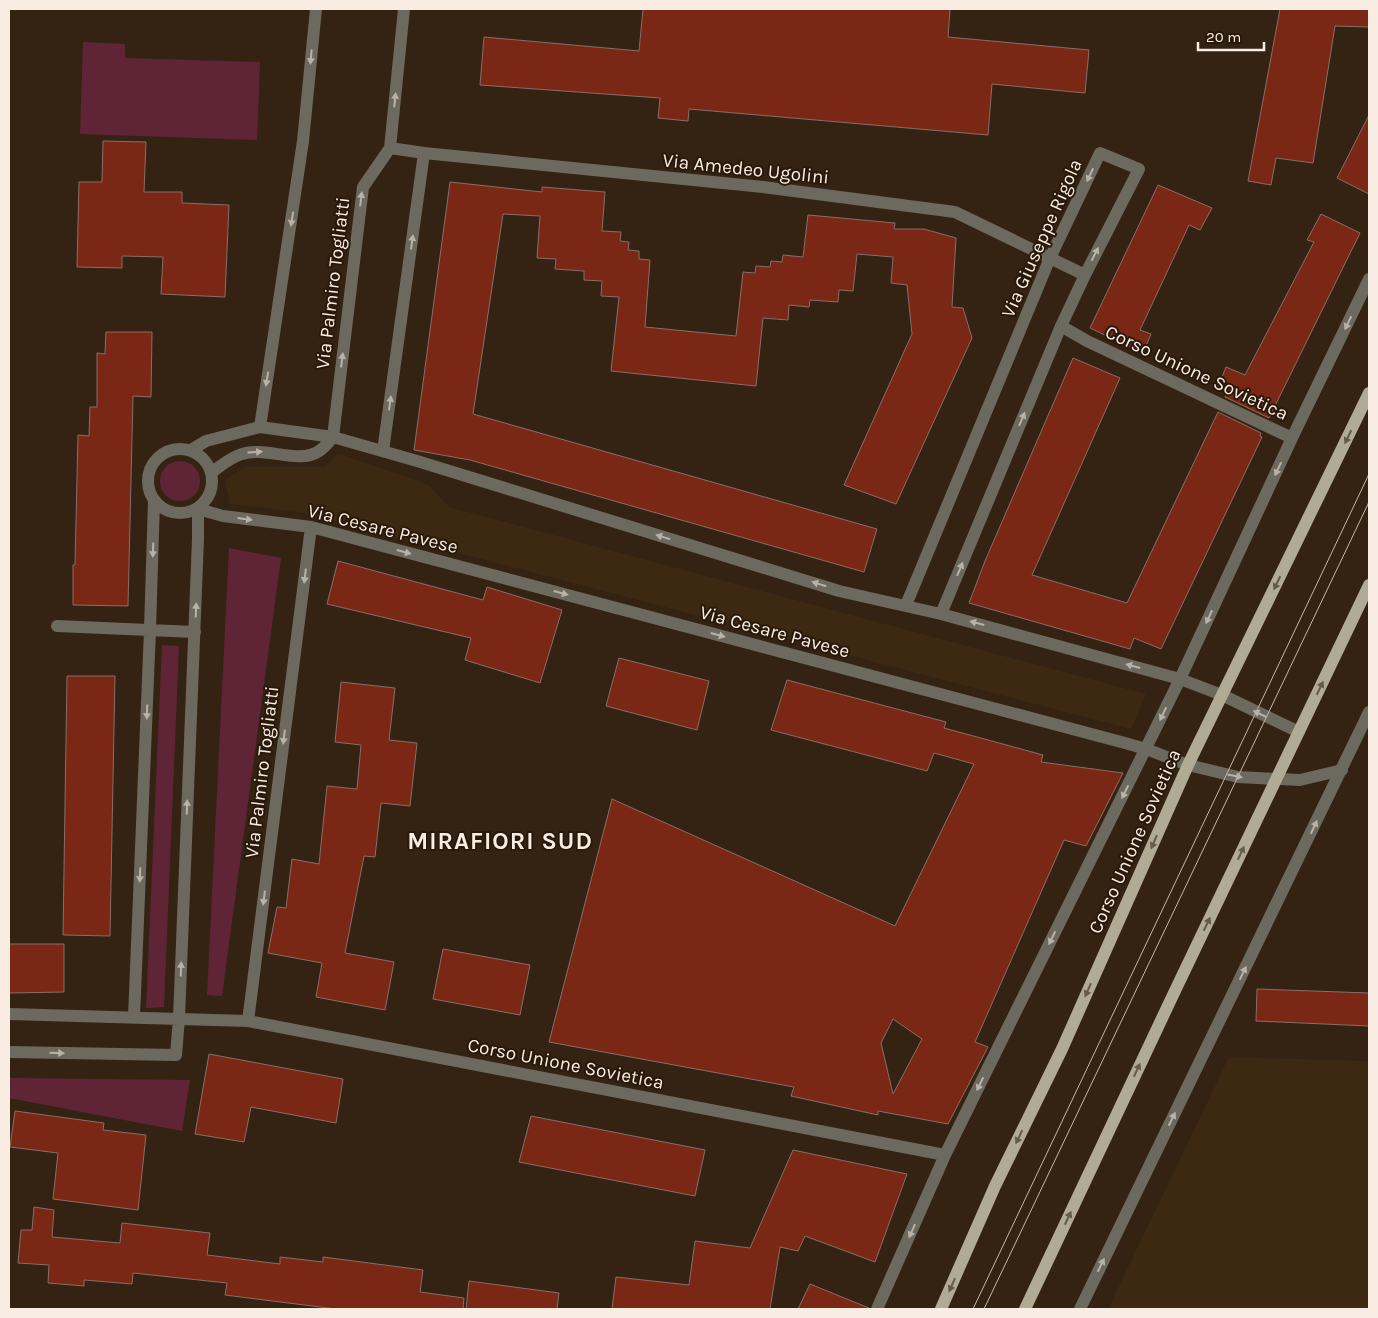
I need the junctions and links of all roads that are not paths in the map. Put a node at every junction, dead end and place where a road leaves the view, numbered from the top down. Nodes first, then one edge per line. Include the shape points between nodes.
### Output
1 (316, 9) edge
2 (404, 9) edge
3 (390, 148) junction
4 (424, 153) junction
5 (1050, 258) junction
6 (1084, 275) junction
7 (1369, 279) edge
8 (1062, 326) junction
9 (1369, 393) edge
10 (260, 427) junction
11 (333, 437) junction
12 (1292, 438) junction
13 (191, 450) junction
14 (383, 451) junction
15 (212, 472) junction
16 (154, 501) junction
17 (198, 509) junction
18 (311, 527) junction
19 (1369, 585) edge
20 (906, 605) junction
21 (941, 614) junction
22 (57, 626) dead end
23 (150, 630) junction
24 (195, 632) junction
25 (1180, 679) junction
26 (1222, 695) junction
27 (1369, 712) edge
28 (1299, 732) junction
29 (1146, 749) junction
30 (1188, 765) junction
31 (1342, 770) junction
32 (1277, 779) junction
33 (9, 1014) edge
34 (134, 1016) junction
35 (179, 1018) junction
36 (248, 1021) junction
37 (9, 1052) edge
38 (945, 1155) junction
39 (877, 1309) edge
40 (941, 1309) edge
41 (1025, 1309) edge
42 (1080, 1309) edge

1 -> 10 street via 303,141
3 -> 2 street, Via Palmiro Togliatti
3 - 4 street, Via Amedeo Ugolini
11 -> 3 street, Via Palmiro Togliatti via 362,187
4 - 5 street, Via Amedeo Ugolini via 764,187 955,212
14 -> 4 street
5 - 6 street, Via Amedeo Ugolini
6 -> 5 street, Via Giuseppe Rigola via 1139,169 1100,153
5 - 20 street, Via Giuseppe Rigola
6 - 8 street, Via Giuseppe Rigola
7 -> 12 street, Corso Unione Sovietica
8 - 12 street, Corso Unione Sovietica via 1086,341
21 -> 8 street, Via Giuseppe Rigola
9 -> 26 main road, Corso Unione Sovietica
10 - 11 street
10 - 13 street via 206,440
11 - 14 street
15 -> 11 street via 243,453 263,451 309,456 320,451
12 -> 25 street, Corso Unione Sovietica
13 - 15 street via 204,458
13 - 16 street via 168,450 155,460 147,480
20 -> 14 street via 839,591
15 - 17 street via 213,487
16 - 17 street via 166,511 180,514
16 -> 23 street
17 -> 18 street, Via Cesare Pavese via 223,516
24 -> 17 street
18 -> 29 street, Via Cesare Pavese
18 -> 36 street, Via Palmiro Togliatti
28 -> 19 main road
20 - 21 street
25 -> 21 street
22 - 23 street
23 - 24 street
23 -> 34 street
35 -> 24 street
25 - 26 street
25 -> 29 street, Corso Unione Sovietica
28 -> 26 street
26 - 30 main road, Corso Unione Sovietica
27 - 31 street
28 - 32 main road
29 - 30 street, Via Cesare Pavese
29 -> 38 street, Corso Unione Sovietica
30 -> 32 street, Via Cesare Pavese via 1238,777
30 -> 40 main road, Corso Unione Sovietica via 1062,1049 995,1186
31 - 32 street, Via Cesare Pavese via 1300,780
42 -> 31 street
41 -> 32 main road
33 - 34 street
34 - 35 street
35 - 36 street, Corso Unione Sovietica
37 -> 35 street via 176,1055
36 - 38 street, Corso Unione Sovietica
38 -> 39 street, Corso Unione Sovietica

